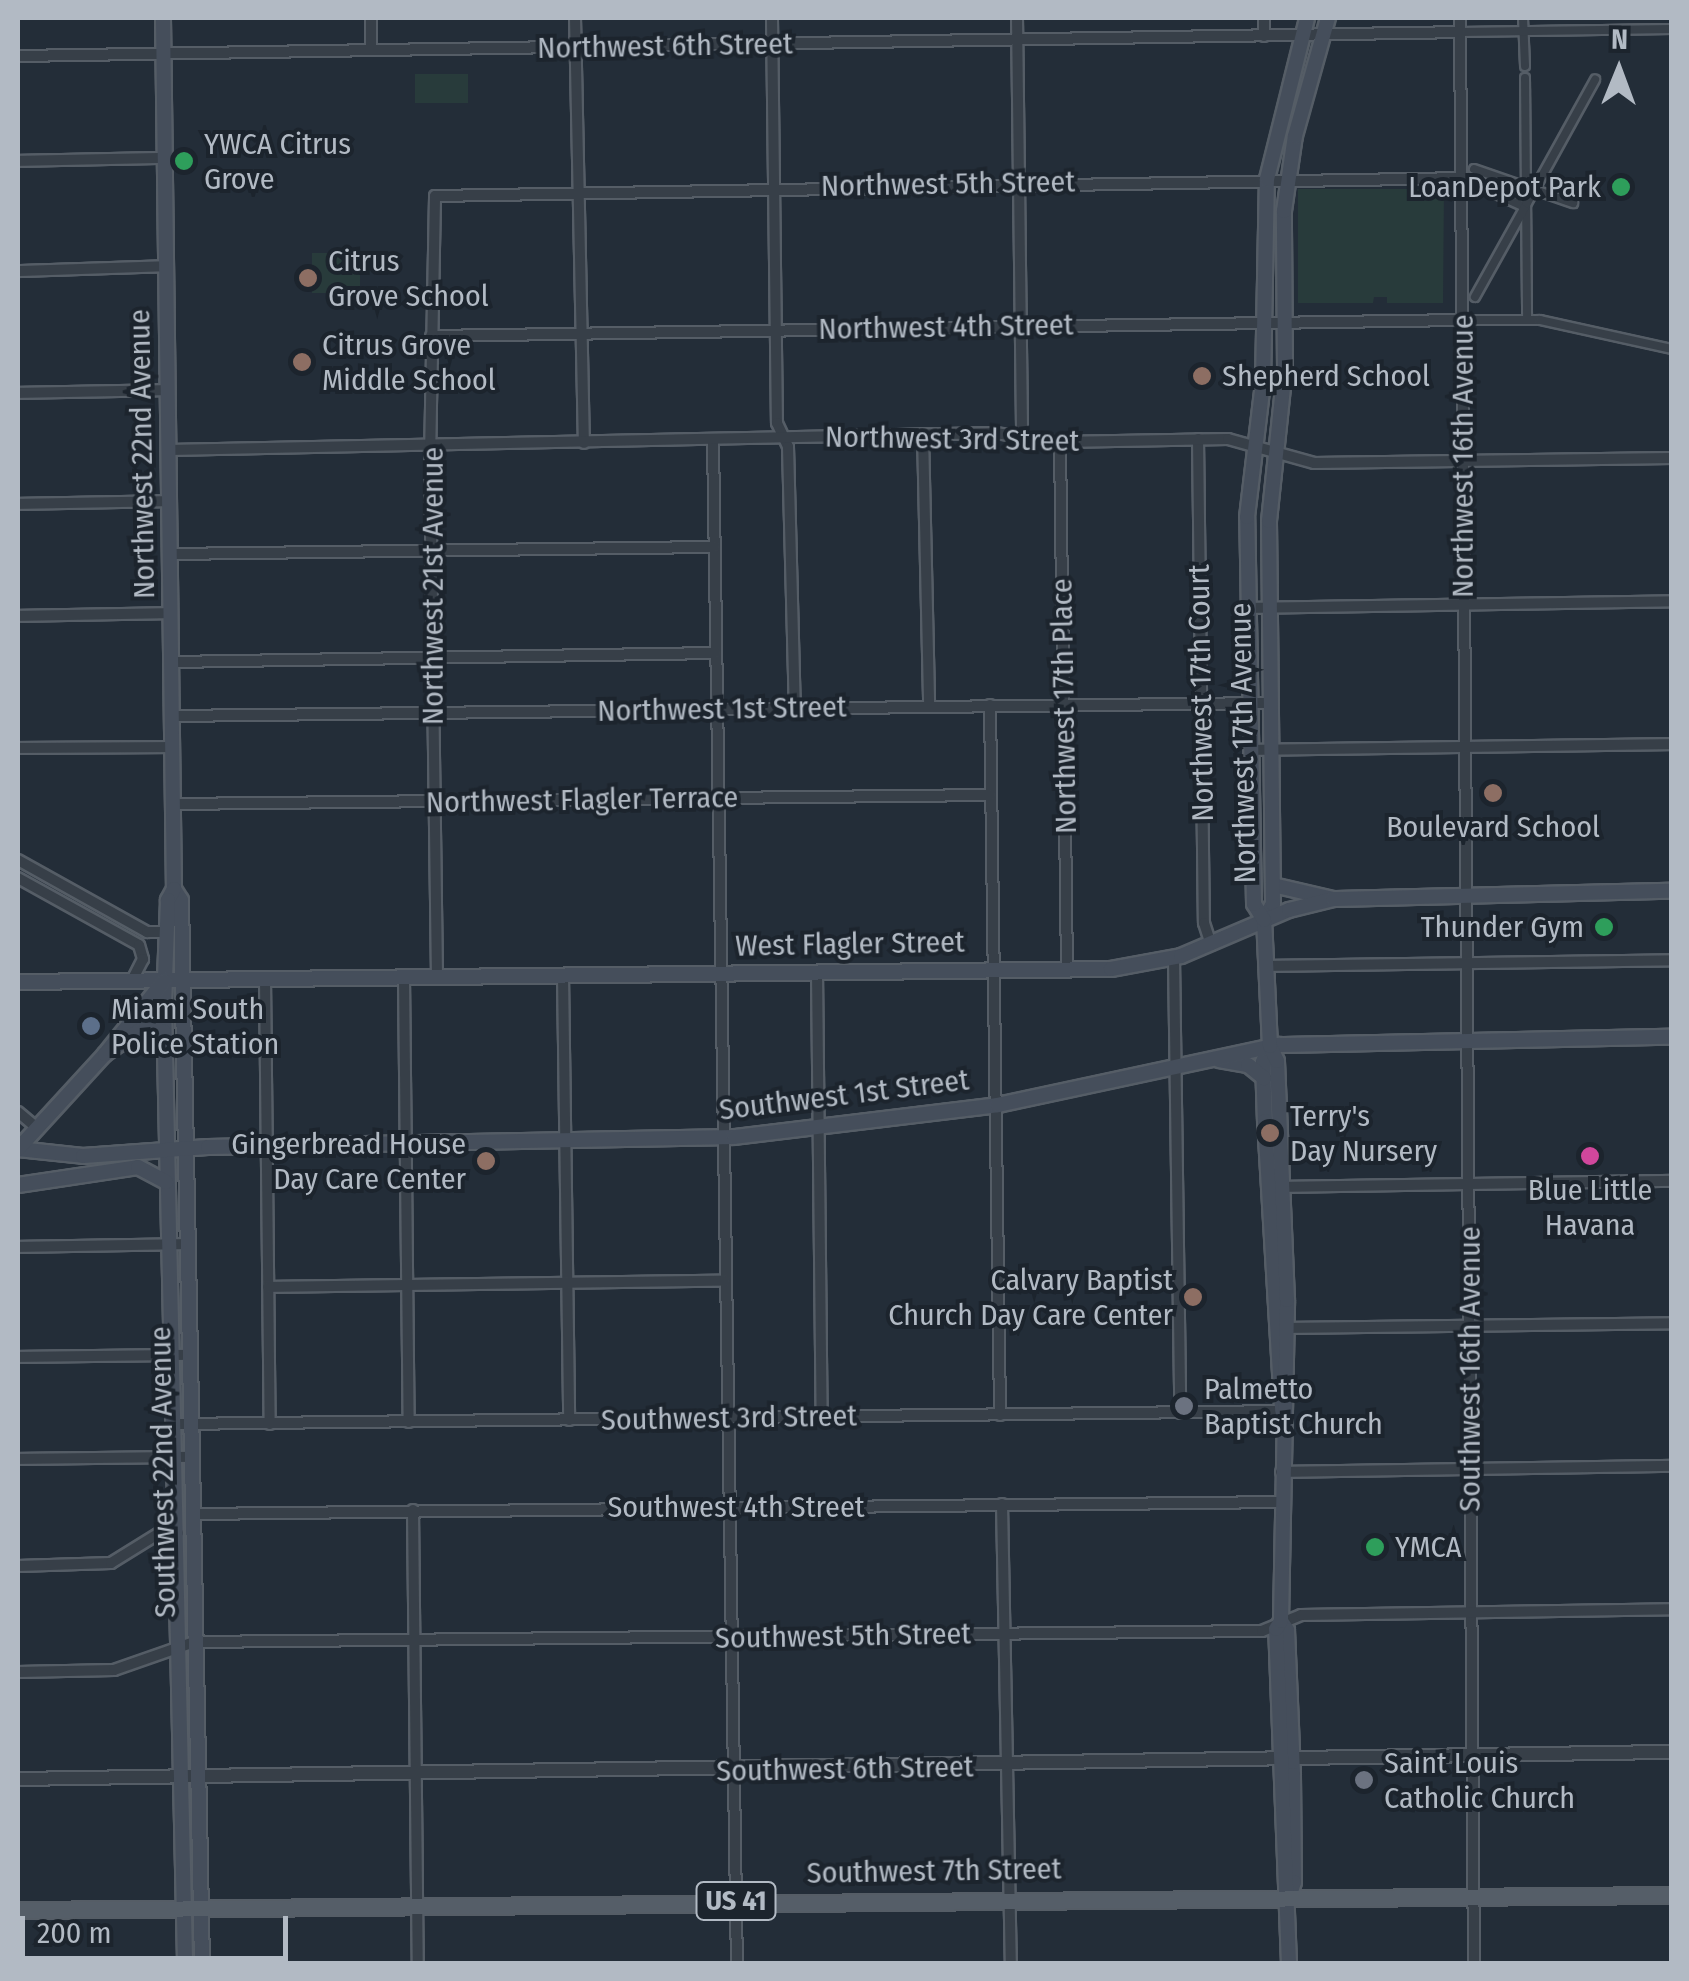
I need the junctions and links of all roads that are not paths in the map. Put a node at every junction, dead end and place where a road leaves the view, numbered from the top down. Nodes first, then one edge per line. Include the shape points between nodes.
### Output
1 (164, 18) edge
2 (371, 18) edge
3 (575, 18) edge
4 (772, 18) edge
5 (1017, 18) edge
6 (1264, 18) edge
7 (1307, 18) edge
8 (1328, 18) edge
9 (1460, 18) edge
10 (1523, 18) edge
11 (1672, 28) edge
12 (1524, 31) junction
13 (1460, 32) junction
14 (1325, 35) junction
15 (1264, 36) junction
16 (1303, 38) junction
17 (1018, 40) junction
18 (772, 44) junction
19 (576, 48) junction
20 (371, 49) junction
21 (164, 53) junction
22 (18, 56) edge
23 (1524, 66) dead end
24 (1525, 78) dead end
25 (1595, 80) dead end
26 (166, 158) junction
27 (18, 160) edge
28 (1474, 169) dead end
29 (1266, 178) junction
30 (1288, 178) junction
31 (1462, 178) junction
32 (1019, 183) junction
33 (1474, 184) dead end
34 (774, 187) junction
35 (1530, 188) junction
36 (578, 192) junction
37 (435, 196) joint
38 (1573, 203) dead end
39 (1525, 207) junction
40 (166, 266) junction
41 (18, 270) edge
42 (1476, 296) dead end
43 (1527, 318) junction
44 (1461, 320) junction
45 (1264, 322) junction
46 (1284, 322) junction
47 (1022, 325) junction
48 (776, 330) junction
49 (581, 334) junction
50 (431, 336) junction
51 (1672, 348) edge
52 (168, 390) junction
53 (18, 393) edge
54 (923, 434) junction
55 (784, 436) junction
56 (1022, 438) junction
57 (1198, 439) junction
58 (713, 441) junction
59 (1060, 442) junction
60 (584, 443) junction
61 (432, 446) junction
62 (1256, 446) junction
63 (169, 450) junction
64 (1275, 454) junction
65 (1672, 458) edge
66 (1463, 462) junction
67 (170, 501) junction
68 (18, 504) edge
69 (714, 547) junction
70 (432, 552) junction
71 (170, 554) junction
72 (1672, 601) edge
73 (1464, 604) junction
74 (1249, 608) junction
75 (1269, 608) junction
76 (171, 614) junction
77 (18, 616) edge
78 (716, 653) junction
79 (433, 658) junction
80 (172, 662) junction
81 (1202, 703) junction
82 (1271, 703) junction
83 (1250, 704) junction
84 (990, 705) junction
85 (1064, 705) junction
86 (929, 706) junction
87 (794, 707) junction
88 (718, 708) junction
89 (433, 713) junction
90 (172, 716) junction
91 (1672, 744) edge
92 (173, 747) junction
93 (18, 748) edge
94 (1465, 748) junction
95 (1250, 750) junction
96 (1272, 750) junction
97 (991, 795) junction
98 (720, 798) junction
99 (434, 801) junction
100 (173, 804) junction
101 (18, 860) edge
102 (18, 878) edge
103 (1273, 885) junction
104 (174, 889) junction
105 (1672, 891) edge
106 (1466, 894) junction
107 (1333, 900) junction
108 (1264, 920) junction
109 (167, 932) junction
110 (1211, 945) junction
111 (1174, 958) junction
112 (1672, 960) edge
113 (1467, 964) junction
114 (1268, 966) junction
115 (1067, 969) junction
116 (997, 970) junction
117 (817, 972) junction
118 (722, 973) junction
119 (563, 975) junction
120 (436, 977) junction
121 (404, 978) junction
122 (265, 979) junction
123 (164, 980) junction
124 (182, 980) junction
125 (132, 981) junction
126 (18, 982) edge
127 (164, 1032) junction
128 (1672, 1038) edge
129 (1467, 1041) junction
130 (1270, 1046) junction
131 (105, 1054) junction
132 (1213, 1059) junction
133 (1178, 1068) junction
134 (1264, 1078) junction
135 (998, 1105) junction
136 (18, 1112) edge
137 (37, 1128) junction
138 (819, 1128) junction
139 (722, 1138) junction
140 (565, 1142) junction
141 (406, 1144) junction
142 (267, 1146) junction
143 (185, 1148) junction
144 (18, 1149) edge
145 (166, 1149) junction
146 (46, 1153) junction
147 (88, 1173) junction
148 (166, 1182) junction
149 (1672, 1182) edge
150 (1468, 1184) junction
151 (18, 1185) edge
152 (1276, 1192) junction
153 (178, 1244) junction
154 (18, 1247) edge
155 (725, 1281) junction
156 (566, 1283) junction
157 (407, 1285) junction
158 (268, 1287) junction
159 (1275, 1314) junction
160 (1672, 1323) edge
161 (1470, 1326) junction
162 (1288, 1328) junction
163 (182, 1355) junction
164 (18, 1357) edge
165 (1282, 1410) junction
166 (1180, 1413) junction
167 (1000, 1415) junction
168 (822, 1417) junction
169 (726, 1418) junction
170 (568, 1420) junction
171 (409, 1422) junction
172 (183, 1424) junction
173 (270, 1424) junction
174 (184, 1457) junction
175 (18, 1459) edge
176 (1672, 1466) edge
177 (1470, 1469) junction
178 (1280, 1472) junction
179 (1280, 1502) junction
180 (1002, 1504) junction
181 (729, 1506) junction
182 (413, 1510) junction
183 (192, 1514) junction
184 (178, 1533) junction
185 (18, 1566) edge
186 (1672, 1609) edge
187 (1471, 1612) junction
188 (1281, 1622) junction
189 (1004, 1634) junction
190 (733, 1638) junction
191 (414, 1640) junction
192 (186, 1643) junction
193 (18, 1672) edge
194 (1672, 1752) edge
195 (1472, 1755) junction
196 (1285, 1760) junction
197 (1009, 1766) junction
198 (736, 1770) junction
199 (417, 1775) junction
200 (188, 1777) junction
201 (18, 1780) edge
202 (1672, 1896) edge
203 (1011, 1898) junction
204 (1474, 1899) junction
205 (736, 1901) junction
206 (1288, 1901) junction
207 (418, 1904) junction
208 (202, 1906) junction
209 (184, 1907) junction
210 (18, 1910) edge
211 (185, 1964) edge
212 (202, 1964) edge
213 (418, 1964) edge
214 (737, 1964) edge
215 (1011, 1964) edge
216 (1289, 1964) edge
217 (1474, 1964) edge

1 - 21 main road, Northwest 22nd Avenue
2 - 20 street
3 - 19 street
4 - 18 street
5 - 17 street
6 - 15 street
7 - 16 main road, Northwest 17th Avenue
8 - 14 main road, Northwest 17th Avenue
9 - 13 street, Northwest 16th Avenue
10 - 12 street
11 - 12 street, Northwest 6th Street
12 - 13 street, Northwest 6th Street
12 - 23 street
13 - 14 street, Northwest 6th Street
13 - 31 street, Northwest 16th Avenue
14 - 16 street, Northwest 6th Street
14 - 30 main road, Northwest 17th Avenue
15 - 16 street, Northwest 6th Street
15 - 17 street, Northwest 6th Street
16 - 29 main road, Northwest 17th Avenue
17 - 18 street, Northwest 6th Street
17 - 32 street
18 - 19 street, Northwest 6th Street
18 - 34 street
19 - 20 street, Northwest 6th Street
19 - 36 street
20 - 21 street, Northwest 6th Street
21 - 22 street, Northwest 6th Street
21 - 26 main road, Northwest 22nd Avenue
24 - 35 street
25 - 35 street
26 - 27 street
26 - 40 main road, Northwest 22nd Avenue
28 - 35 street
29 - 30 street, Northwest 5th Street
29 - 32 street, Northwest 5th Street
29 - 45 main road, Northwest 17th Avenue
30 - 31 street, Northwest 5th Street
30 - 46 main road, Northwest 17th Avenue
31 - 44 street, Northwest 16th Avenue
32 - 34 street, Northwest 5th Street
32 - 47 street
33 - 39 street
34 - 36 street, Northwest 5th Street
34 - 48 street
35 - 38 street
35 - 39 street
36 - 37 street, Northwest 5th Street
36 - 49 street
37 - 50 street, Northwest 21st Avenue
39 - 42 street
39 - 43 street
40 - 41 street
40 - 52 main road, Northwest 22nd Avenue
43 - 44 street
43 - 51 street
44 - 46 street, Northwest 4th Street
44 - 66 street, Northwest 16th Avenue
45 - 46 street, Northwest 4th Street
45 - 47 street, Northwest 4th Street
45 - 62 main road, Northwest 17th Avenue
46 - 64 main road, Northwest 17th Avenue
47 - 48 street, Northwest 4th Street
47 - 56 street
48 - 49 street, Northwest 4th Street
48 - 55 street via 777,423
49 - 50 street, Northwest 4th Street
49 - 60 street
50 - 61 street, Northwest 21st Avenue
52 - 53 street
52 - 63 main road, Northwest 22nd Avenue
54 - 55 street, Northwest 3rd Street
54 - 56 street, Northwest 3rd Street
54 - 86 street
55 - 58 street, Northwest 3rd Street
55 - 87 street
56 - 59 street, Northwest 3rd Street
57 - 59 street, Northwest 3rd Street
57 - 62 street, Northwest 3rd Street
57 - 81 street, Northwest 17th Court
58 - 60 street, Northwest 3rd Street
58 - 69 street
59 - 85 street, Northwest 17th Place
60 - 61 street, Northwest 3rd Street
61 - 63 street, Northwest 3rd Street
61 - 70 street, Northwest 21st Avenue
62 - 64 street, Northwest 3rd Street
62 - 74 main road, Northwest 17th Avenue
63 - 67 main road, Northwest 22nd Avenue
64 - 66 street, Northwest 3rd Street via 1314,463
64 - 75 main road, Northwest 17th Avenue
65 - 66 street, Northwest 3rd Street
66 - 73 street, Northwest 16th Avenue
67 - 68 street
67 - 71 main road, Northwest 22nd Avenue
69 - 70 street
69 - 78 street
70 - 71 street
70 - 79 street, Northwest 21st Avenue
71 - 76 main road, Northwest 22nd Avenue
72 - 73 street
73 - 75 street
73 - 94 street, Northwest 16th Avenue
74 - 75 street
74 - 83 main road, Northwest 17th Avenue
75 - 82 main road, Northwest 17th Avenue
76 - 77 street
76 - 80 main road, Northwest 22nd Avenue
78 - 79 street
78 - 88 street
79 - 80 street
79 - 89 street, Northwest 21st Avenue
80 - 90 main road, Northwest 22nd Avenue
81 - 83 street, Northwest 1st Street
81 - 85 street, Northwest 1st Street
81 - 110 street, Northwest 17th Court via 1204,923
82 - 83 street, Northwest 1st Street
82 - 96 main road, Northwest 17th Avenue
83 - 95 main road, Northwest 17th Avenue
84 - 85 street, Northwest 1st Street
84 - 86 street, Northwest 1st Street
84 - 97 street
85 - 115 street, Northwest 17th Place
86 - 87 street, Northwest 1st Street
87 - 88 street, Northwest 1st Street
88 - 89 street, Northwest 1st Street
88 - 98 street
89 - 90 street, Northwest 1st Street
89 - 99 street, Northwest 21st Avenue
90 - 92 main road, Northwest 22nd Avenue
91 - 94 street
92 - 93 street
92 - 100 main road, Northwest 22nd Avenue
94 - 96 street
94 - 106 street, Northwest 16th Avenue
95 - 96 street
95 - 108 main road, Northwest 17th Avenue via 1254,904
96 - 103 main road, Northwest 17th Avenue
97 - 98 street, Northwest Flagler Terrace
97 - 116 street
98 - 99 street, Northwest Flagler Terrace
98 - 118 street
99 - 100 street, Northwest Flagler Terrace
99 - 120 street, Northwest 21st Avenue
100 - 104 main road, Northwest 22nd Avenue
101 - 109 street via 147,932
102 - 125 street via 139,945 143,960
103 - 107 main road
103 - 108 main road, Northwest 17th Avenue
104 - 109 main road, Northwest 22nd Avenue
104 - 124 main road, Northwest 22nd Avenue via 181,900
105 - 106 main road, West Flagler Street
106 - 107 main road, West Flagler Street
106 - 113 street, Southwest 16th Avenue
107 - 108 main road, West Flagler Street
108 - 110 main road, West Flagler Street
108 - 114 main road
109 - 123 main road, Northwest 22nd Avenue
110 - 111 main road, West Flagler Street
111 - 115 main road, West Flagler Street
111 - 133 street
112 - 113 street
113 - 114 street
113 - 129 street, Southwest 16th Avenue
114 - 130 main road
115 - 116 main road, West Flagler Street
116 - 117 main road, West Flagler Street
116 - 135 street
117 - 118 main road, West Flagler Street
117 - 138 street
118 - 119 main road, West Flagler Street
118 - 139 street
119 - 120 main road, West Flagler Street
119 - 140 street
120 - 121 main road, West Flagler Street
121 - 122 main road, West Flagler Street
121 - 141 street
122 - 124 main road, West Flagler Street
122 - 142 street
123 - 124 main road, West Flagler Street
123 - 125 main road, West Flagler Street
123 - 127 main road, Southwest 22nd Avenue
123 - 131 main road
124 - 143 main road, Southwest 22nd Avenue
125 - 126 main road, West Flagler Street
127 - 131 main road via 146,1026
127 - 145 main road, Southwest 22nd Avenue
128 - 129 main road, Southwest 1st Street
129 - 130 main road, Southwest 1st Street
129 - 150 street, Southwest 16th Avenue
130 - 132 main road, Southwest 1st Street
130 - 134 main road
130 - 152 main road via 1277,1062
131 - 137 main road
132 - 133 main road, Southwest 1st Street
132 - 134 main road via 1248,1066
133 - 135 main road, Southwest 1st Street
133 - 166 street
134 - 152 main road
135 - 138 main road, Southwest 1st Street
135 - 167 street
136 - 137 street
137 - 144 main road
138 - 139 main road, Southwest 1st Street
138 - 168 street
139 - 140 main road, Southwest 1st Street
139 - 155 street
140 - 141 main road, Southwest 1st Street
140 - 156 street
141 - 142 main road, Southwest 1st Street
141 - 157 street
142 - 143 main road, Southwest 1st Street
142 - 158 street
143 - 145 main road, Southwest 1st Street
143 - 153 main road, Southwest 22nd Avenue
144 - 146 main road, Southwest 1st Street
145 - 146 main road, Southwest 1st Street
145 - 148 main road, Southwest 22nd Avenue
146 - 147 main road
147 - 148 main road via 144,1167
147 - 151 main road
148 - 153 main road, Southwest 22nd Avenue
149 - 150 street
150 - 152 street
150 - 161 street, Southwest 16th Avenue
152 - 159 main road
152 - 162 main road
153 - 154 street
153 - 163 main road, Southwest 22nd Avenue
155 - 156 street
155 - 169 street
156 - 157 street
156 - 170 street
157 - 158 street
157 - 171 street
158 - 173 street
159 - 162 main road
159 - 165 main road
160 - 161 street
161 - 162 street
161 - 177 street, Southwest 16th Avenue
162 - 165 main road
163 - 164 street
163 - 172 main road, Southwest 22nd Avenue
165 - 166 street, Southwest 3rd Street
165 - 178 main road
166 - 167 street, Southwest 3rd Street
167 - 168 street, Southwest 3rd Street
168 - 169 street, Southwest 3rd Street
169 - 170 street, Southwest 3rd Street
169 - 181 street
170 - 171 street, Southwest 3rd Street
171 - 173 street, Southwest 3rd Street
172 - 173 street, Southwest 3rd Street
172 - 174 main road, Southwest 22nd Avenue
174 - 175 street
174 - 183 main road, Southwest 22nd Avenue
174 - 184 main road, Southwest 22nd Avenue
176 - 177 street
177 - 178 street
177 - 187 street, Southwest 16th Avenue
178 - 179 main road
179 - 180 street, Southwest 4th Street
179 - 188 main road
180 - 181 street, Southwest 4th Street
180 - 189 street
181 - 182 street, Southwest 4th Street
181 - 190 street
182 - 183 street, Southwest 4th Street
182 - 191 street
183 - 192 main road, Southwest 22nd Avenue
184 - 185 street via 158,1534 111,1563
184 - 192 main road, Southwest 22nd Avenue
186 - 187 street, Southwest 5th Street
187 - 188 street, Southwest 5th Street via 1301,1615
187 - 195 street, Southwest 16th Avenue
188 - 189 street, Southwest 5th Street via 1262,1631
188 - 196 main road via 1276,1630
189 - 190 street, Southwest 5th Street
189 - 197 street
190 - 191 street, Southwest 5th Street
190 - 198 street
191 - 192 street, Southwest 5th Street
191 - 199 street
192 - 193 street, Southwest 5th Street via 114,1670
192 - 200 main road, Southwest 22nd Avenue
194 - 195 street, Southwest 6th Street
195 - 196 street, Southwest 6th Street
195 - 204 street, Southwest 16th Avenue
196 - 197 street, Southwest 6th Street
196 - 206 main road via 1294,1882
197 - 198 street, Southwest 6th Street
197 - 203 street
198 - 199 street, Southwest 6th Street
198 - 205 street
199 - 200 street, Southwest 6th Street
199 - 207 street
200 - 201 street, Southwest 6th Street
200 - 208 main road, Southwest 22nd Avenue
200 - 209 main road, Southwest 22nd Avenue
202 - 204 main road, Southwest 7th Street / US 41
203 - 205 main road, Southwest 7th Street / US 41
203 - 206 main road, Southwest 7th Street / US 41
203 - 215 street
204 - 206 main road, Southwest 7th Street / US 41
204 - 217 street, Southwest 16th Avenue
205 - 207 main road, Southwest 7th Street / US 41
205 - 214 street
206 - 216 main road
207 - 208 main road, Southwest 7th Street / US 41
207 - 213 street
208 - 209 main road, Southwest 7th Street / US 41
208 - 212 main road, Southwest 22nd Avenue
209 - 210 main road, Southwest 7th Street / US 41
209 - 211 main road, Southwest 22nd Avenue

